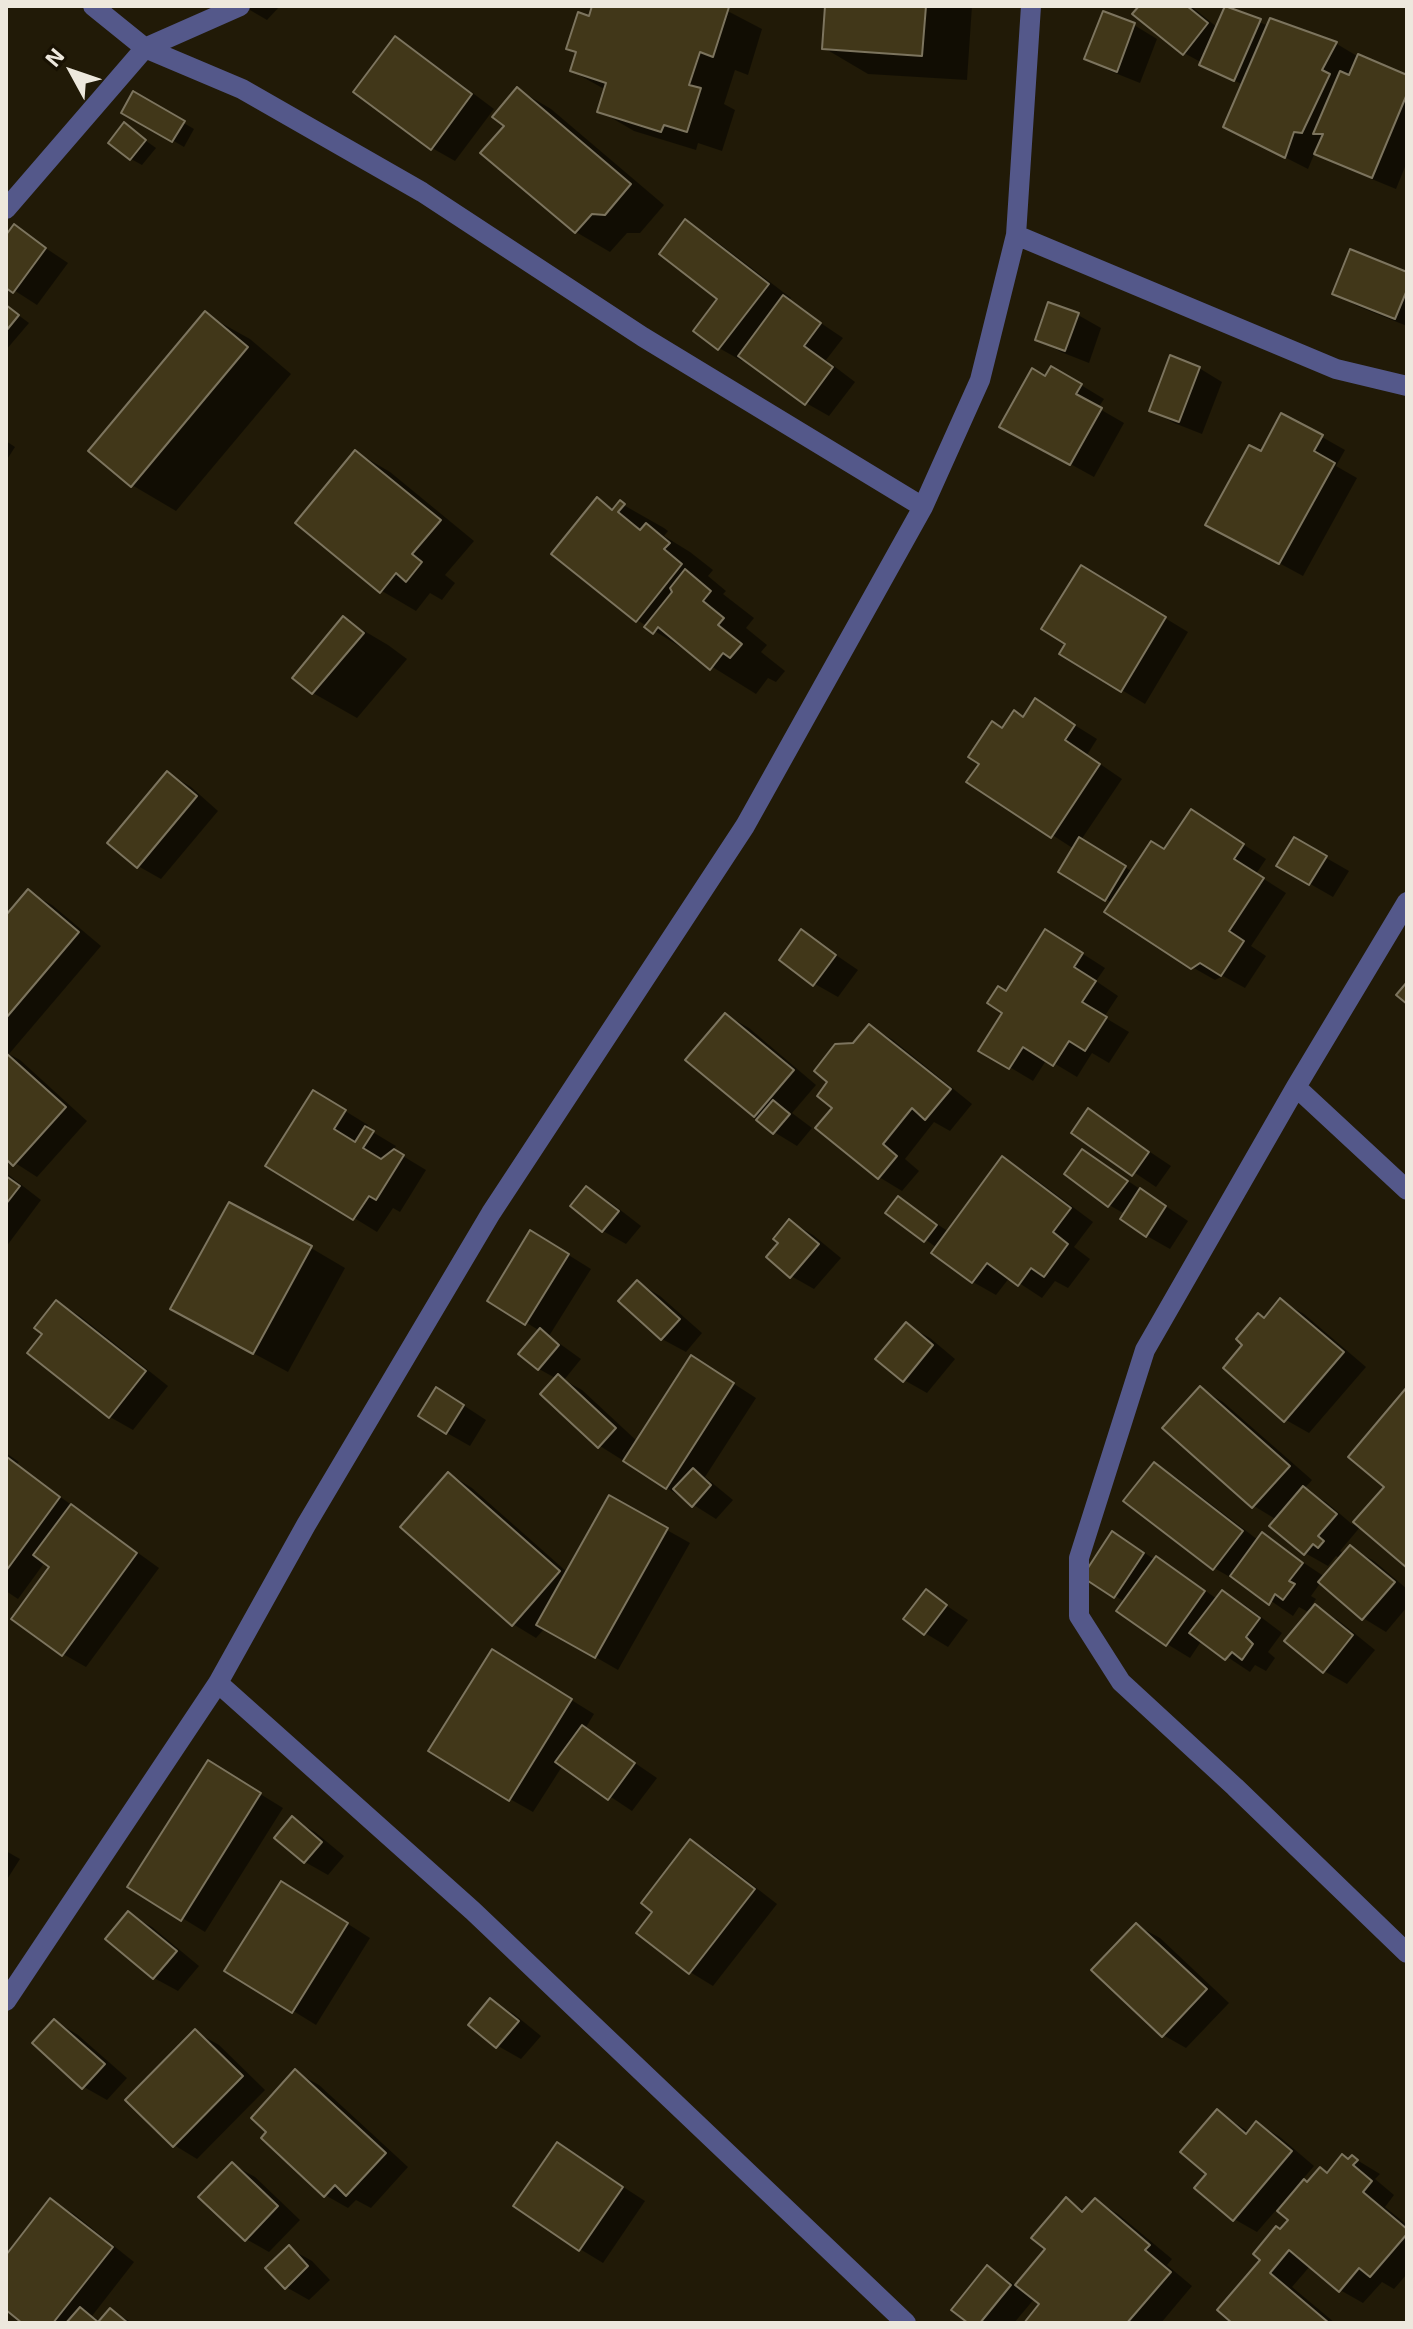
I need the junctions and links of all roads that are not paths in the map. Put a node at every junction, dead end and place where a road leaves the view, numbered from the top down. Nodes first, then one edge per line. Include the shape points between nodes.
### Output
1 (93, 6) edge
2 (240, 6) edge
3 (1031, 6) edge
4 (145, 48) junction
5 (6, 209) edge
6 (1016, 235) junction
7 (1407, 386) edge
8 (923, 507) junction
9 (1407, 902) edge
10 (1296, 1087) junction
11 (1407, 1190) edge
12 (218, 1683) junction
13 (1407, 1953) edge
14 (6, 2001) edge
15 (906, 2323) edge

1 - 4 street
2 - 4 street
3 - 6 street
4 - 5 street
4 - 8 street via 242,89 422,192 643,337
6 - 7 street via 1336,369
6 - 8 street via 980,380
8 - 12 street via 745,826 491,1213
9 - 10 street
10 - 11 street
10 - 13 street via 1145,1350 1079,1558 1079,1616 1121,1682
12 - 14 street
12 - 15 street via 473,1911

